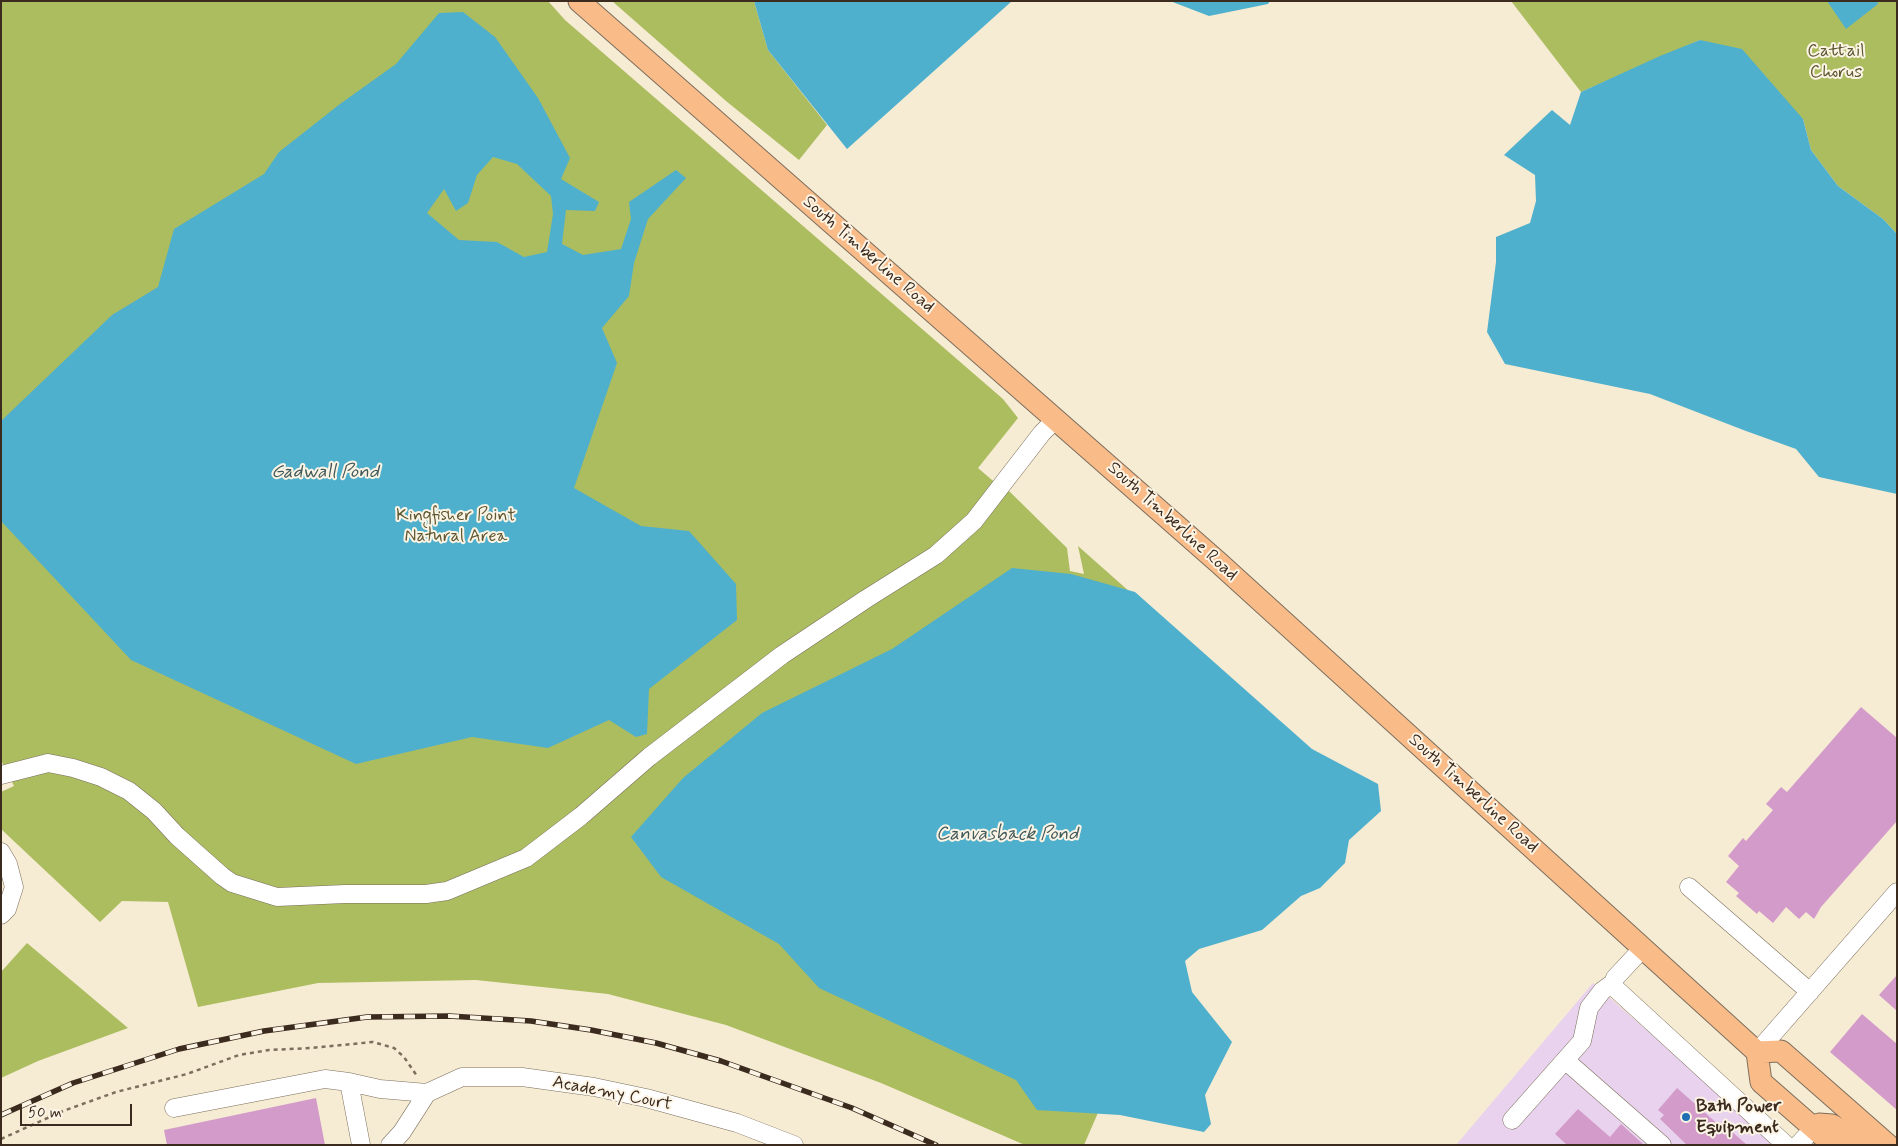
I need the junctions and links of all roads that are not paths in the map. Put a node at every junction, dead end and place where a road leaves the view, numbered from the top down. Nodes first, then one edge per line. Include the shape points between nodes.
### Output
1 (579, 1) edge
2 (1056, 419) junction
3 (1, 775) edge
4 (1, 852) edge
5 (1689, 887) dead end
6 (1895, 898) edge
7 (1, 915) edge
8 (1642, 948) junction
9 (1613, 984) junction
10 (1810, 992) junction
11 (1757, 1052) junction
12 (1565, 1060) junction
13 (349, 1082) junction
14 (427, 1093) junction
15 (174, 1108) dead end
16 (1512, 1120) dead end
17 (1814, 1128) junction
18 (360, 1145) edge
19 (390, 1145) edge
20 (794, 1145) edge
21 (1662, 1145) edge
22 (1786, 1145) edge
23 (1798, 1145) edge
24 (1833, 1145) edge
25 (1865, 1145) edge
26 (1888, 1145) edge

1 - 2 main road, South Timberline Road
2 - 3 street via 974,521 936,555 782,655 649,757 526,858 447,891 278,897 227,880 154,811 129,791 101,777 48,763
2 - 8 main road, South Timberline Road
4 - 7 street via 14,887 7,909
5 - 10 street
6 - 10 street
8 - 9 street
8 - 11 main road, South Timberline Road
9 - 12 street via 1602,991 1589,1008 1582,1042
9 - 22 street
10 - 11 street
11 - 17 main road via 1760,1082
11 - 26 main road via 1781,1051
12 - 16 street
12 - 21 street
13 - 14 street via 380,1089
13 - 15 street via 325,1079
13 - 18 street
14 - 19 street
14 - 20 street, Academy Court via 462,1078 522,1078 594,1087 737,1123
17 - 23 street
17 - 24 main road
17 - 25 main road via 1819,1124 1832,1125

